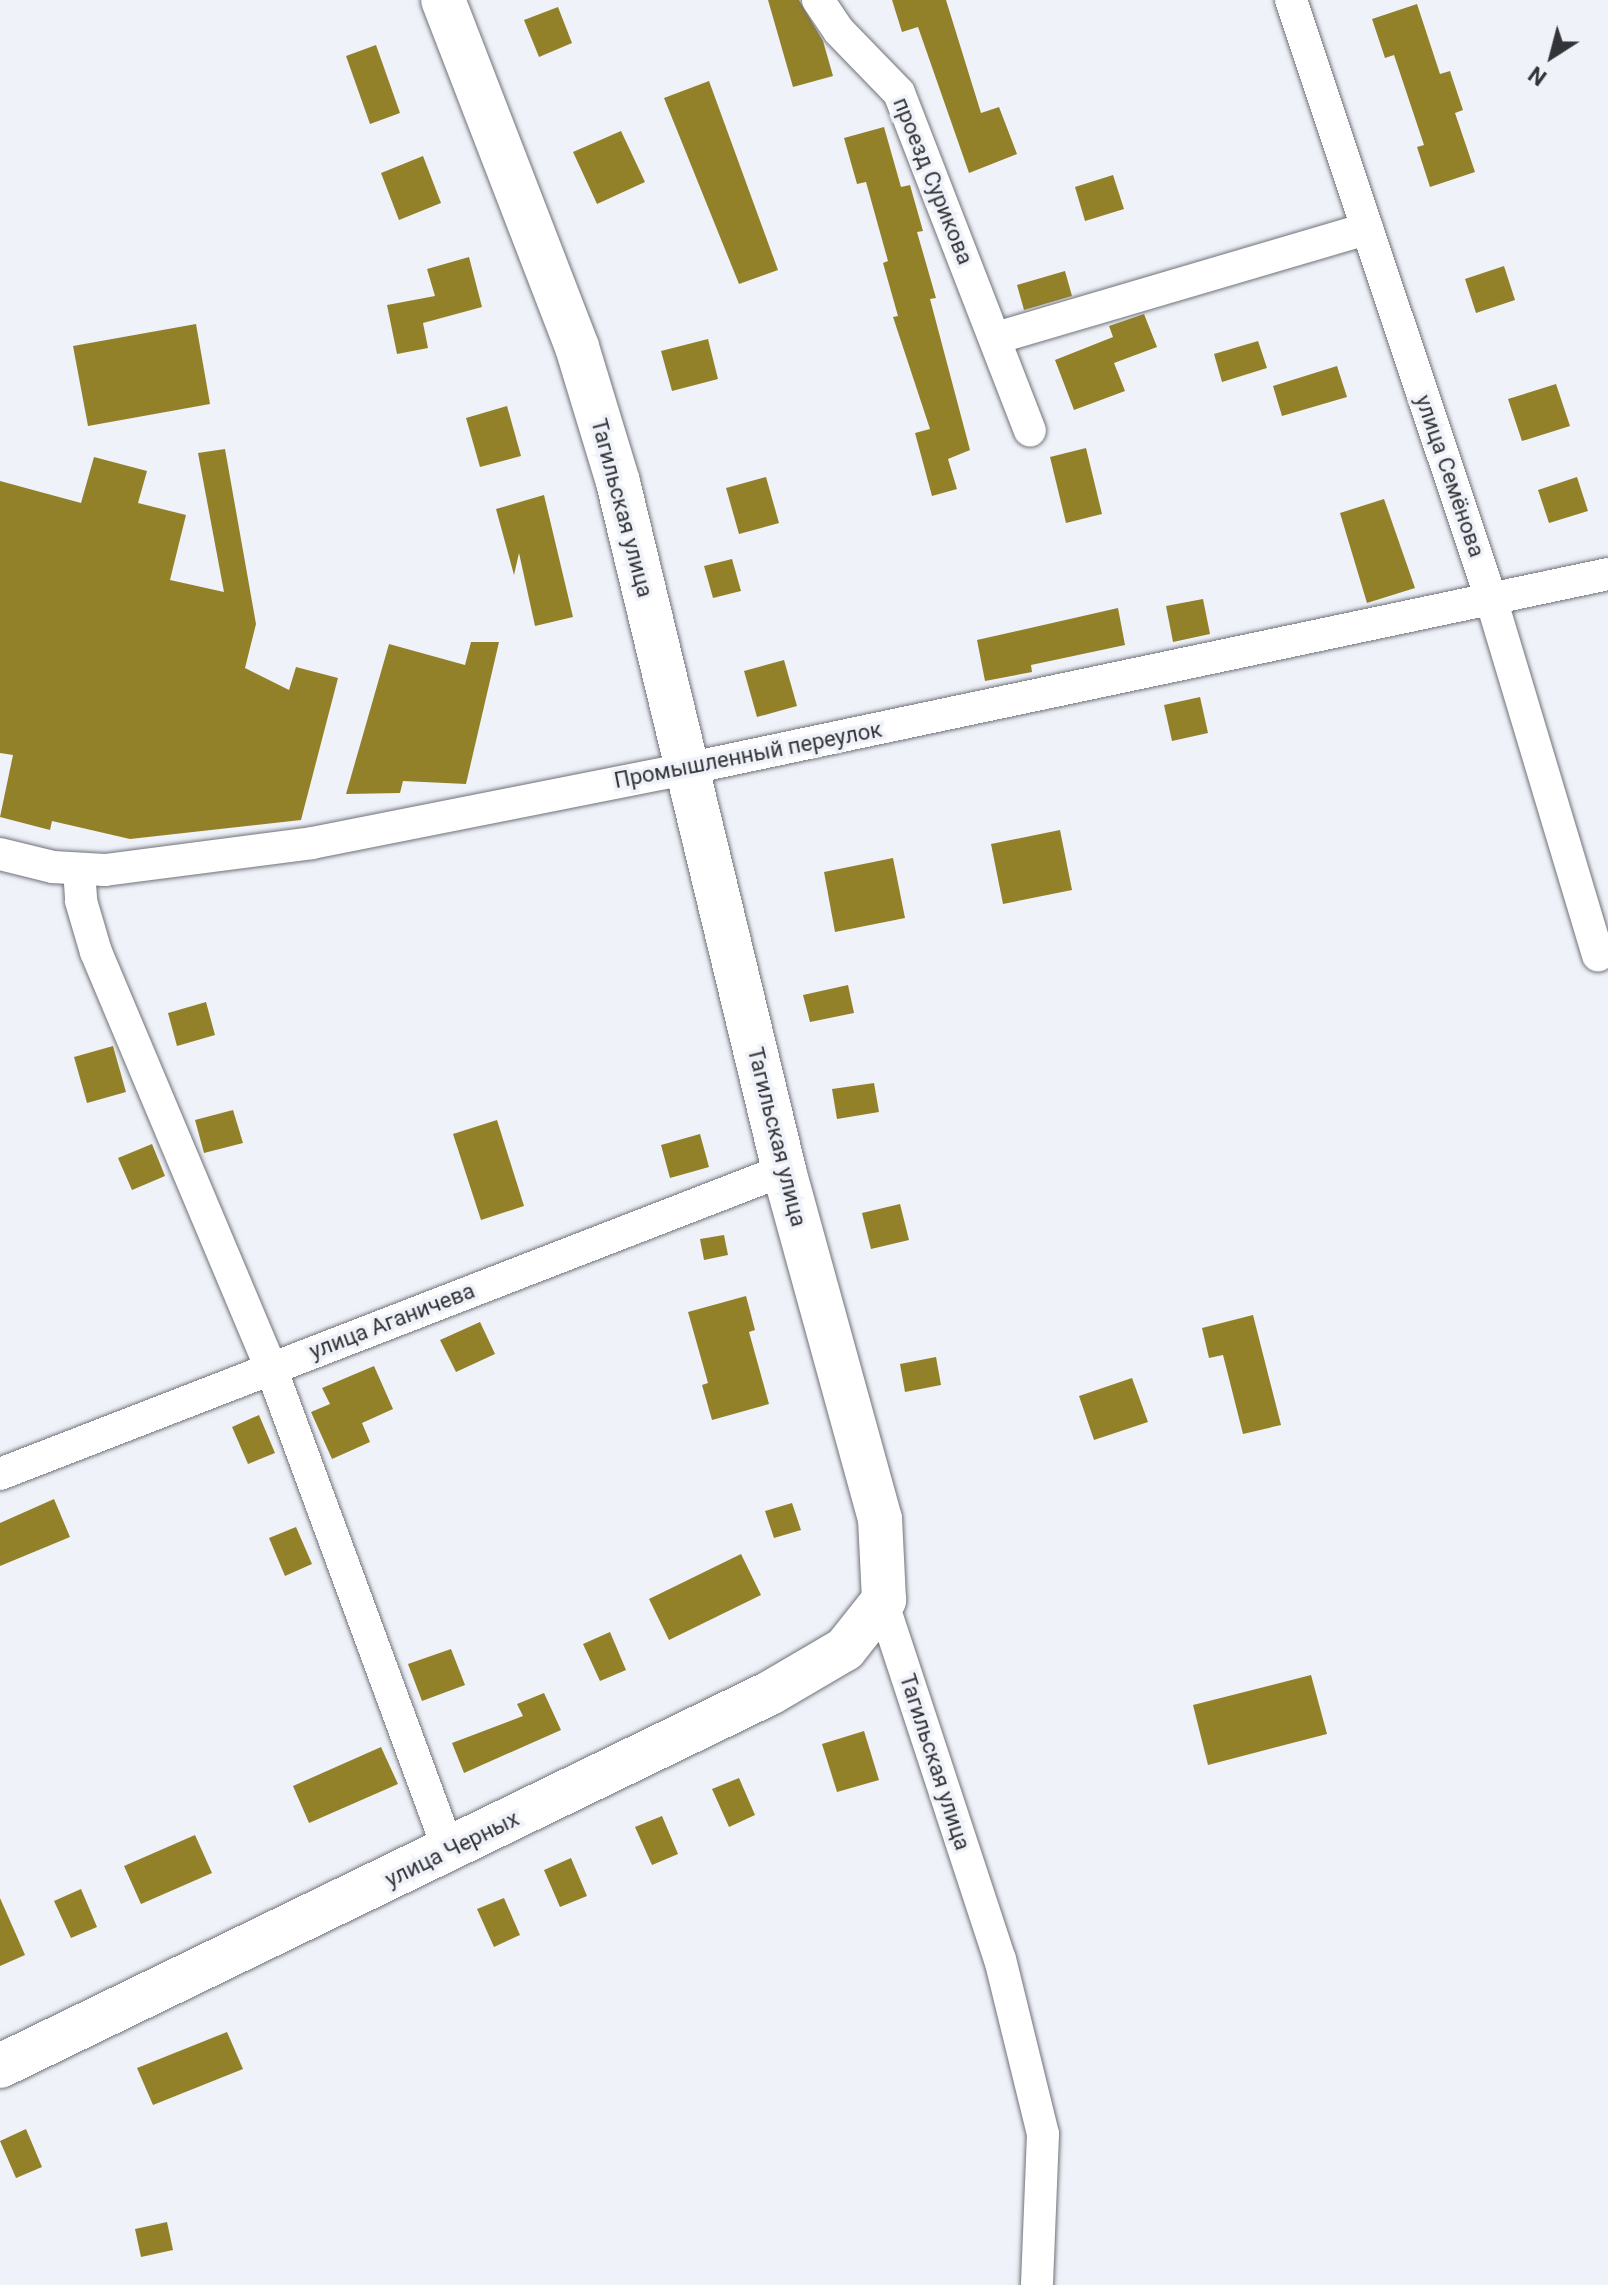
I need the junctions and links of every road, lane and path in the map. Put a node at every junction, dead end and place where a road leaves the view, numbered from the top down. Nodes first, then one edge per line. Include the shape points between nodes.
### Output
1 (443, 0) edge
2 (818, 0) edge
3 (1291, 0) edge
4 (1367, 229) junction
5 (996, 338) junction
6 (1030, 430) dead end
7 (1608, 574) edge
8 (1492, 602) junction
9 (686, 769) junction
10 (0, 854) edge
11 (79, 869) junction
12 (1598, 955) dead end
13 (784, 1170) junction
14 (271, 1368) junction
15 (0, 1474) edge
16 (883, 1604) junction
17 (449, 1851) junction
18 (0, 2066) edge
19 (1037, 2285) edge

1 - 9 main road, Тагильская улица via 577,347 618,482
2 - 5 street, проезд Сурикова via 839,31 899,93
3 - 4 street, улица Семёнова
4 - 5 street
4 - 8 street, улица Семёнова
5 - 6 street, проезд Сурикова
7 - 8 street, Промышленный переулок
8 - 9 street, Промышленный переулок
8 - 12 street, улица Семёнова
9 - 11 street, Промышленный переулок via 312,843 143,868
9 - 13 main road, Тагильская улица
10 - 11 street, Промышленный переулок
11 - 14 street via 81,901 96,952
13 - 14 street, улица Аганичева
13 - 16 main road, Тагильская улица via 880,1519
14 - 15 street, улица Аганичева
14 - 17 street
16 - 17 main road, улица Черных via 860,1635 819,1665
16 - 19 street, Тагильская улица via 1000,1959 1043,2134
17 - 18 main road, улица Черных

